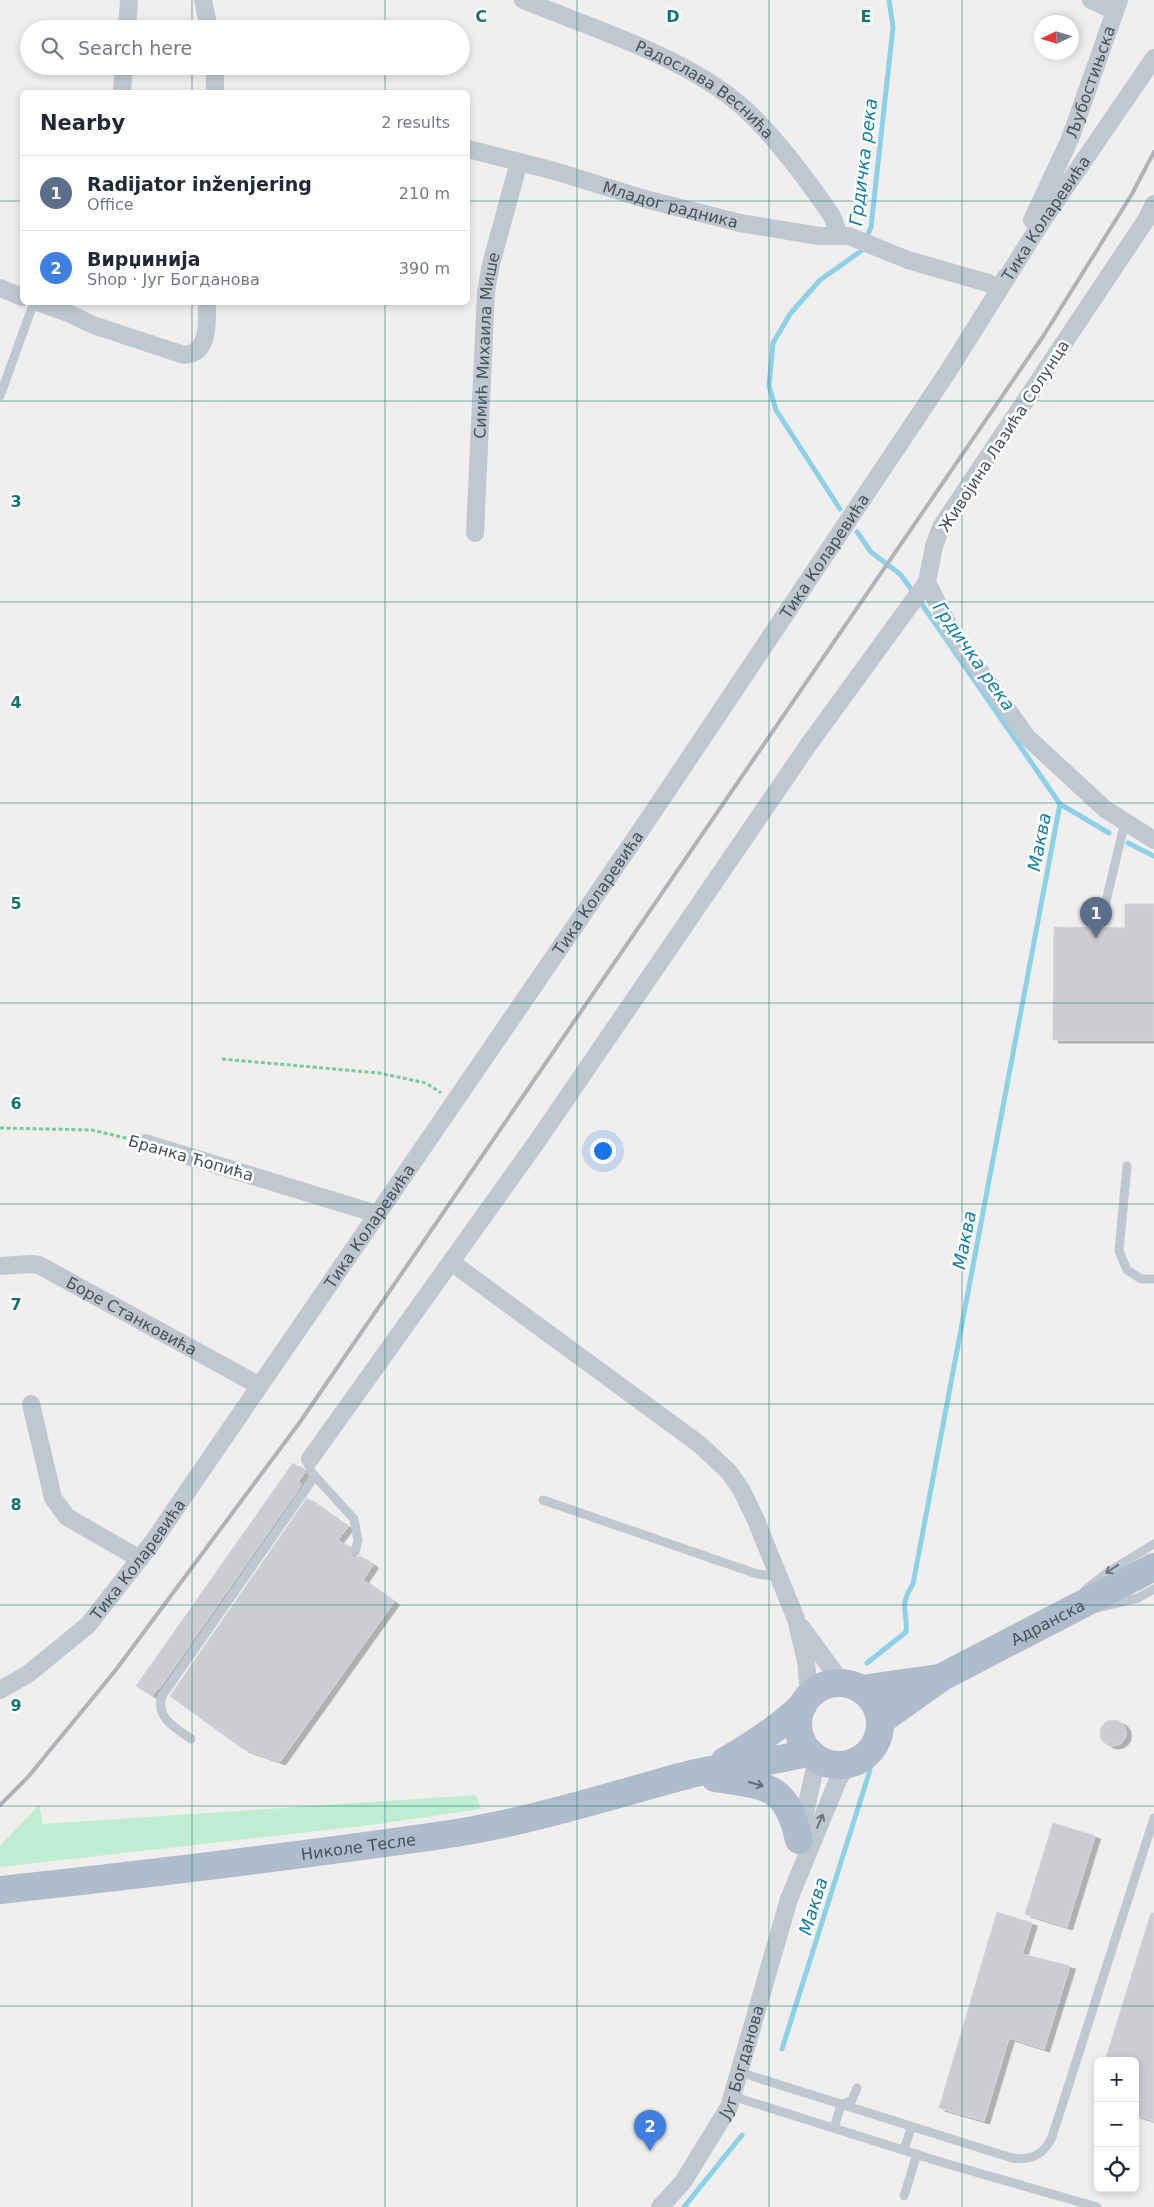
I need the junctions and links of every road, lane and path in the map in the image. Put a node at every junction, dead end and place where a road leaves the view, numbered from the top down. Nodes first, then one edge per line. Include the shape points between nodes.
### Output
1 (129, 0) edge
2 (203, 0) edge
3 (523, 0) edge
4 (1091, 0) edge
5 (1117, 5) edge
6 (128, 20) edge
7 (206, 20) edge
8 (1154, 58) edge
9 (123, 75) edge
10 (215, 75) edge
11 (122, 90) edge
12 (215, 90) edge
13 (470, 150) edge
14 (519, 162) junction
15 (1154, 204) edge
16 (837, 236) junction
17 (0, 288) edge
18 (999, 289) junction
19 (20, 295) edge
20 (35, 305) edge
21 (45, 305) edge
22 (207, 305) edge
23 (0, 396) edge
24 (475, 533) dead end
25 (924, 585) junction
26 (1125, 822) junction
27 (1154, 840) edge
28 (1102, 922) dead end
29 (222, 1059) dead end
30 (454, 1102) junction
31 (0, 1128) edge
32 (145, 1143) joint
33 (1127, 1166) dead end
34 (377, 1214) junction
35 (451, 1262) junction
36 (0, 1266) edge
37 (1154, 1279) edge
38 (260, 1386) junction
39 (31, 1404) dead end
40 (312, 1468) junction
41 (543, 1500) dead end
42 (1154, 1544) edge
43 (355, 1552) dead end
44 (140, 1558) junction
45 (1154, 1567) edge
46 (778, 1575) junction
47 (1154, 1590) edge
48 (1071, 1611) junction
49 (796, 1619) junction
50 (942, 1677) junction
51 (852, 1686) junction
52 (0, 1690) edge
53 (806, 1701) junction
54 (880, 1722) junction
55 (191, 1739) dead end
56 (813, 1755) junction
57 (849, 1764) junction
58 (701, 1772) junction
59 (1154, 1818) edge
60 (799, 1840) junction
61 (0, 1890) edge
62 (789, 1899) junction
63 (739, 2072) junction
64 (857, 2088) dead end
65 (732, 2096) junction
66 (841, 2105) junction
67 (834, 2128) junction
68 (912, 2128) junction
69 (904, 2150) junction
70 (917, 2154) junction
71 (904, 2196) dead end
72 (660, 2207) edge
73 (1097, 2207) edge

1 - 6 street
2 - 7 street
3 - 16 street, Радослава Веснића via 667,59 722,92 745,110 792,162 832,216
4 - 5 street, Љубостињска
5 - 18 street, Љубостињска via 1070,139
8 - 18 street, Тика Коларевића
9 - 11 street
10 - 12 street
13 - 14 street, Младог радника
14 - 16 street, Младог радника via 740,223
14 - 24 street, Симић Михаила Мише via 486,292
15 - 25 street, Живојина Лазића Солунца via 941,527
16 - 18 street, Младог радника via 859,238 908,260
17 - 19 street
18 - 30 street, Тика Коларевића via 947,373
20 - 23 lane
21 - 22 street via 93,326 192,355 205,339
25 - 26 street via 952,632 1027,737 1105,809
25 - 35 street via 809,744 533,1148
26 - 27 street
26 - 28 lane
29 - 30 path via 379,1072 426,1083
30 - 34 street, Тика Коларевића
31 - 32 path, Бранка Ћопића via 92,1130
32 - 34 street, Бранка Ћопића
33 - 37 lane via 1119,1252 1127,1270 1141,1279
34 - 38 street, Тика Коларевића
35 - 40 street
35 - 46 street via 700,1444 741,1490
36 - 38 street, Боре Станковића via 39,1265
38 - 44 street, Тика Коларевића
39 - 44 street via 52,1498 67,1517
40 - 43 lane via 354,1519 358,1540
40 - 55 lane via 162,1696 161,1708 166,1720
41 - 46 lane via 757,1574
42 -> 48 lane via 1087,1588
44 - 52 street, Тика Коларевића via 88,1625 28,1674
45 - 48 main road, Адранска
46 - 49 street
47 - 48 lane via 1109,1606
48 - 50 main road, Адранска
49 - 51 street
49 - 53 street via 806,1661
50 - 51 main road, Адранска
50 - 54 main road, Адранска
51 - 53 main road via 830,1684 819,1688
51 - 54 main road via 871,1698
53 - 56 main road via 798,1730 802,1742
53 - 58 main road, Николе Тесле via 784,1724 752,1747
54 - 57 main road via 875,1745 860,1760
56 - 57 main road via 838,1766
56 - 58 main road, Николе Тесле
56 - 60 street
62 -> 57 street via 835,1788
58 -> 60 main road via 761,1785 775,1792 786,1803
58 - 61 main road, Николе Тесле via 574,1806 443,1835
59 - 68 lane via 1048,2146 1032,2158 1012,2158
60 - 62 street
62 - 63 street, Југ Богданова
63 - 65 street, Југ Богданова
63 - 66 lane
64 - 66 lane via 852,2100
65 - 67 lane
65 - 72 street, Југ Богданова via 729,2107 683,2182
66 - 67 lane
66 - 68 lane
67 - 69 lane
68 - 69 lane
69 - 70 lane
70 - 71 lane
70 - 73 lane

